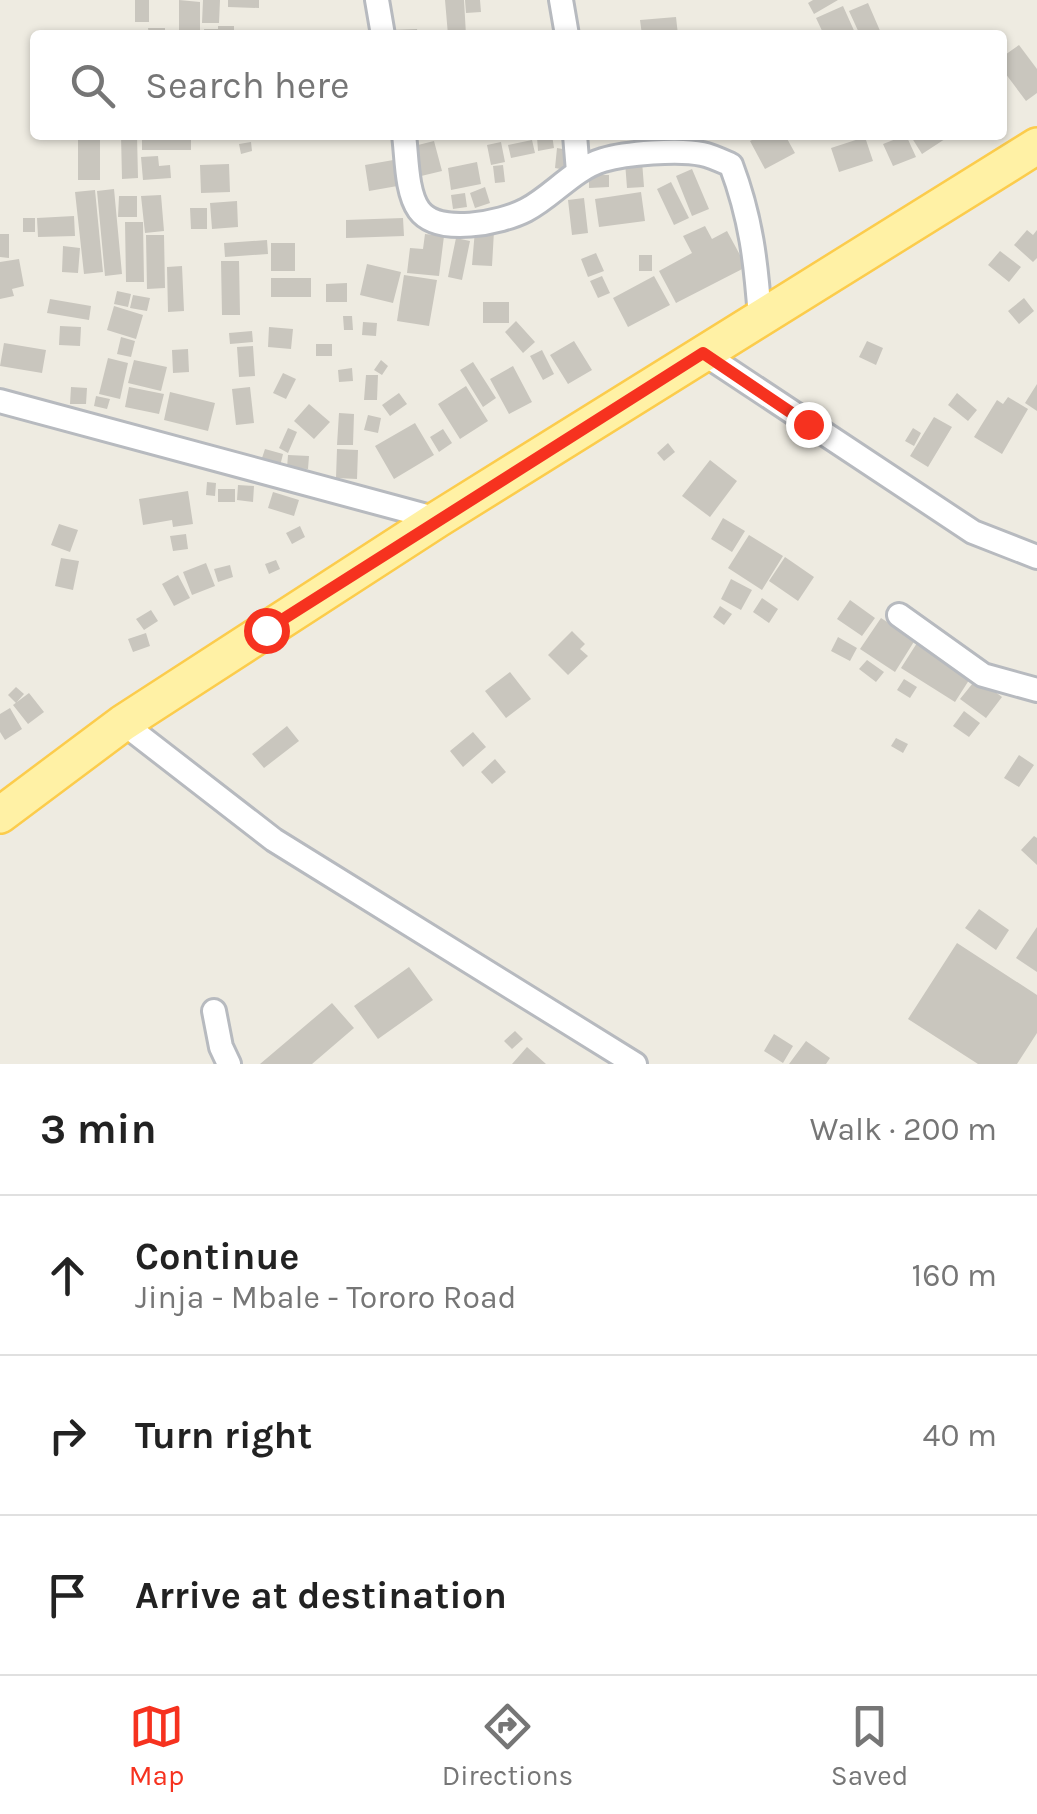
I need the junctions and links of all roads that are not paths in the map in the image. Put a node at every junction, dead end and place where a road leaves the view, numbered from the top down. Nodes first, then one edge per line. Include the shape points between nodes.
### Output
1 (377, 0) edge
2 (561, 0) edge
3 (382, 30) edge
4 (566, 30) edge
5 (405, 140) edge
6 (575, 140) edge
7 (1037, 146) edge
8 (578, 172) junction
9 (760, 318) junction
10 (703, 353) junction
11 (0, 401) edge
12 (438, 519) junction
13 (1037, 557) edge
14 (899, 615) dead end
15 (1037, 690) edge
16 (122, 723) junction
17 (0, 815) edge
18 (214, 1011) dead end
19 (229, 1064) edge
20 (635, 1064) edge

1 - 3 street
2 - 4 street
5 - 8 street via 415,206 446,226 525,211
6 - 8 street
7 - 9 main road
8 - 9 street via 604,160 647,154 701,153 731,165 755,250
9 - 10 main road
10 - 12 main road
10 - 13 street via 973,532
11 - 12 street
12 - 16 main road
14 - 15 street via 983,676
16 - 17 main road
16 - 20 street via 274,840
18 - 19 street

